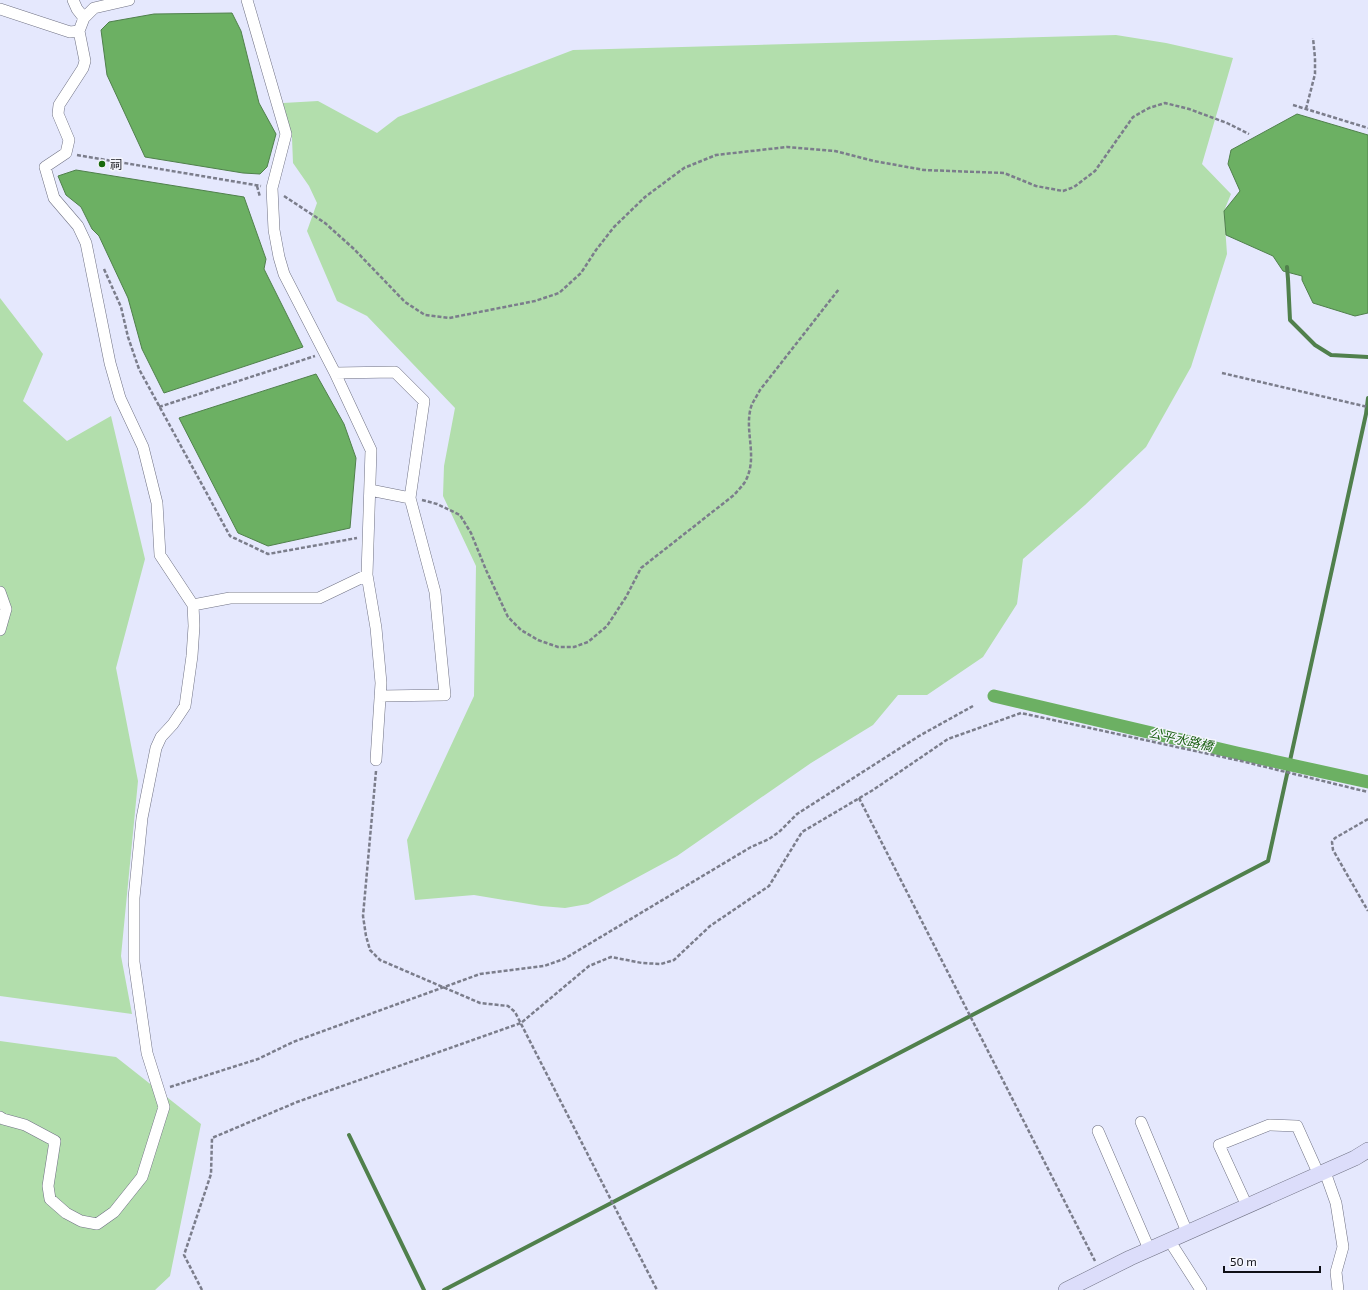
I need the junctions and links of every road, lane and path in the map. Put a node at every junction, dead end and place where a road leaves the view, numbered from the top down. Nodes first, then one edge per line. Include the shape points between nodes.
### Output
1 (73, 0) edge
2 (129, 0) edge
3 (247, 0) edge
4 (0, 9) edge
5 (84, 18) junction
6 (79, 31) junction
7 (1313, 38) dead end
8 (1293, 104) dead end
9 (1306, 109) junction
10 (1368, 128) edge
11 (1249, 134) dead end
12 (66, 153) junction
13 (272, 188) junction
14 (104, 268) dead end
15 (839, 289) dead end
16 (324, 353) junction
17 (335, 373) junction
18 (1222, 373) dead end
19 (160, 407) junction
20 (1368, 407) edge
21 (370, 490) junction
22 (410, 498) junction
23 (368, 536) junction
24 (367, 575) junction
25 (0, 592) edge
26 (193, 605) junction
27 (0, 630) edge
28 (380, 696) junction
29 (973, 706) dead end
30 (376, 760) joint
31 (1368, 792) edge
32 (859, 798) junction
33 (1368, 819) edge
34 (1368, 911) edge
35 (444, 988) junction
36 (521, 1023) junction
37 (159, 1090) junction
38 (0, 1117) edge
39 (1141, 1122) dead end
40 (1098, 1131) dead end
41 (1368, 1150) edge
42 (1322, 1173) junction
43 (1247, 1206) junction
44 (1187, 1232) junction
45 (1169, 1240) junction
46 (1149, 1250) junction
47 (1100, 1272) junction
48 (202, 1290) edge
49 (657, 1290) edge
50 (1066, 1290) edge
51 (1200, 1290) edge
52 (1338, 1290) edge

1 - 5 street via 76,9
2 - 5 street via 94,8
3 - 13 street via 286,134
4 - 6 street via 70,32
5 - 6 street
6 - 12 street via 85,61 59,105 58,114 70,140
7 - 9 path via 1315,74
8 - 9 path
9 - 10 path
11 - 13 path via 1227,122 1165,103 1133,116 1095,171 1074,187 1063,191 1036,186 1004,173 924,170 835,151 787,147 716,155 684,168 645,197 614,227 581,273 559,293 535,301 450,318 425,315 405,302 325,223
12 - 13 path
12 - 26 street via 45,167 54,198 78,226 86,243 110,363 120,398 142,447 157,503 160,555
13 - 16 street via 274,230 284,274
14 - 19 path via 121,307 139,369
15 - 22 path via 760,390 751,408 751,457 745,482 734,495 642,568 607,626 588,642 574,647 558,647 521,630 508,617 471,533 460,515 437,504
16 - 17 street
16 - 19 path
17 - 21 street via 371,450
17 - 22 street via 395,372 424,401
18 - 20 path
19 - 23 path via 230,536 268,554
21 - 22 street
21 - 23 street
22 - 28 street via 435,592 445,695
23 - 24 street
24 - 26 street via 319,598 230,598
24 - 28 street via 376,628
25 - 27 street via 6,608
26 - 37 street via 193,641 185,706 161,737 156,748 142,818 134,898 134,962 147,1053
28 - 30 street
29 - 35 path via 918,736 797,814 769,840 751,847 564,959 544,966 480,974
30 - 35 path via 363,916 370,950 380,960
31 - 32 path via 1241,761 1021,713 948,739
32 - 36 path via 802,832 769,886 710,926 674,960 661,964 611,957 590,966
32 - 47 path
33 - 34 path via 1334,838 1332,842 1333,850
35 - 36 path via 480,1003 508,1006
35 - 37 path via 293,1042 258,1059
36 - 48 path via 298,1102 212,1138 211,1174 184,1255
36 - 49 path
37 - 38 street via 164,1107 142,1177 114,1212 97,1224 81,1221 66,1213 50,1199 48,1186 55,1141 25,1125
39 - 44 street
40 - 46 street
41 - 42 street
42 - 43 street
42 - 43 street via 1297,1126 1269,1125 1219,1145
42 - 52 street via 1336,1203 1343,1247 1336,1272
43 - 44 street
44 - 45 street
45 - 46 street
45 - 51 street
46 - 47 street
47 - 50 street

